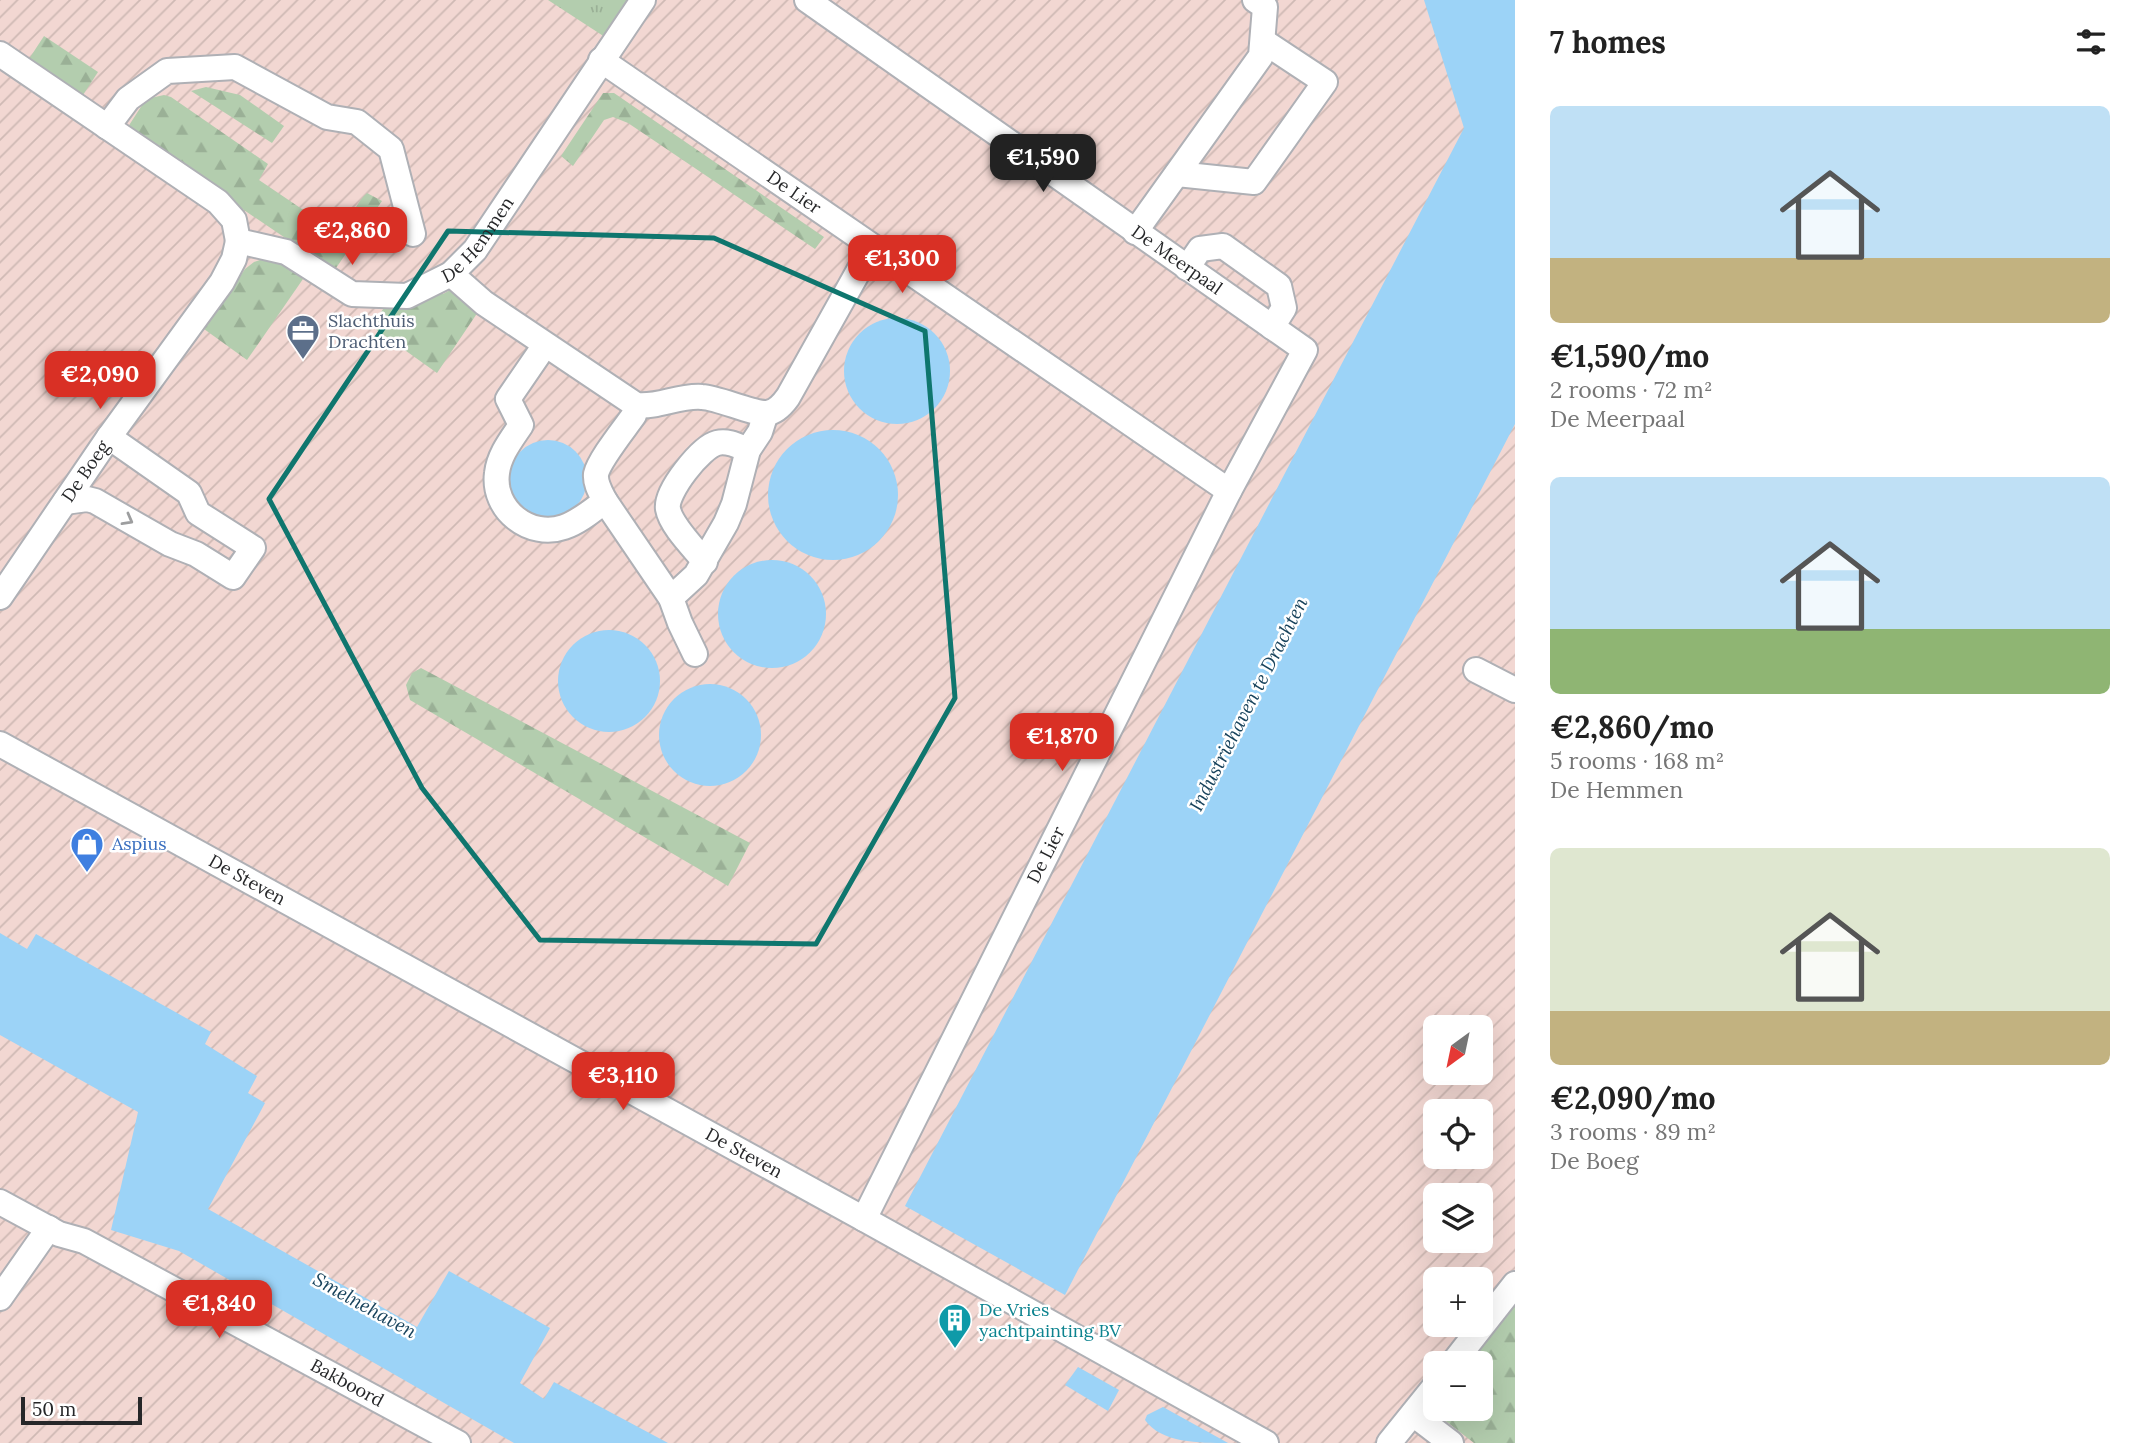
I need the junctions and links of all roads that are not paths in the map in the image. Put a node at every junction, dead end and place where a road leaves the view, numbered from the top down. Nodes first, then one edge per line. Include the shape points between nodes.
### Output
1 (643, 0) edge
2 (807, 0) edge
3 (1255, 0) edge
4 (1263, 41) junction
5 (0, 54) edge
6 (601, 60) junction
7 (107, 127) junction
8 (1177, 174) junction
9 (1135, 232) junction
10 (412, 234) dead end
11 (238, 241) junction
12 (872, 247) junction
13 (1187, 268) junction
14 (451, 274) junction
15 (1272, 327) junction
16 (545, 345) junction
17 (1305, 350) joint
18 (636, 405) junction
19 (766, 413) junction
20 (109, 437) junction
21 (748, 450) junction
22 (1228, 491) junction
23 (605, 501) junction
24 (65, 502) junction
25 (705, 562) junction
26 (0, 597) edge
27 (671, 598) junction
28 (695, 654) dead end
29 (1476, 670) dead end
30 (1515, 690) edge
31 (0, 744) edge
32 (0, 1202) edge
33 (864, 1219) junction
34 (48, 1228) junction
35 (1515, 1284) edge
36 (0, 1298) edge
37 (1462, 1351) edge
38 (1423, 1401) edge
39 (1413, 1414) junction
40 (458, 1443) edge
41 (1266, 1443) edge
42 (1389, 1443) edge
43 (1451, 1443) edge

1 - 6 street, De Hemmen
2 - 9 street, De Meerpaal
3 - 4 street via 1265,7
4 - 8 street via 1261,56
4 - 8 street via 1325,82 1254,182
5 - 7 street
6 - 12 street, De Lier
6 - 14 street, De Hemmen via 475,250
7 - 10 street via 128,99 167,71 235,67 327,117 358,122 391,149
7 - 11 street via 218,202 234,220
8 - 9 street
9 - 13 street, De Meerpaal
11 - 14 street, De Hemmen via 286,252 352,294 407,296
11 - 20 street, De Boeg via 222,282
12 - 19 street via 788,397 779,408
12 - 22 street, De Lier
13 - 15 street, De Meerpaal
13 - 15 street via 1200,249 1223,246 1279,286 1284,309
14 - 16 street
15 - 17 street, De Meerpaal
16 - 18 street
16 - 23 street via 508,400 521,425 499,462 501,500 517,520 541,530 567,527
17 - 22 street, De Lier
18 - 19 street via 646,407 692,396
18 - 23 street via 596,474
19 - 21 street
20 - 24 street, De Boeg
24 -> 20 street via 95,501 233,577 253,548 198,513 189,492
21 - 25 street via 734,504
21 - 25 street via 723,442 709,446 685,471 669,498 673,521
22 - 33 street, De Lier
23 - 27 street
24 - 26 street, De Boeg
25 - 27 street
27 - 28 street
29 - 30 street
31 - 33 street, De Steven
32 - 34 street, Bakboord
33 - 41 street, De Steven
34 - 36 street
34 - 40 street, Bakboord via 84,1241
35 - 37 street
38 - 39 street
39 - 42 street
39 - 43 street

